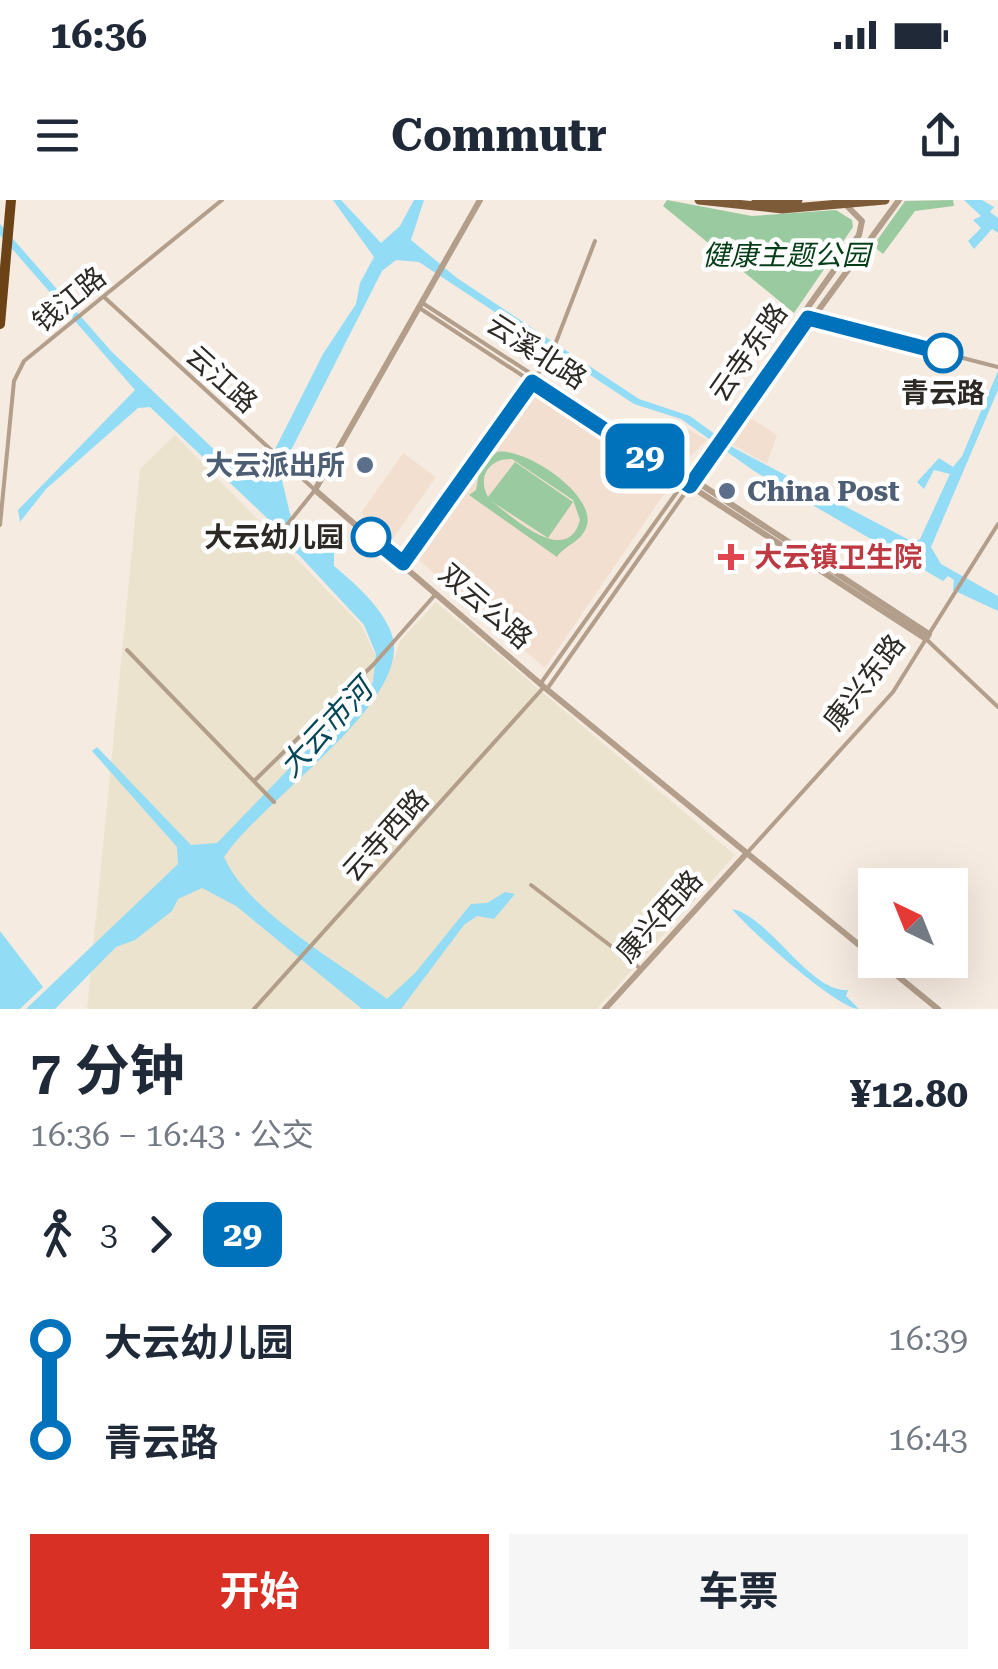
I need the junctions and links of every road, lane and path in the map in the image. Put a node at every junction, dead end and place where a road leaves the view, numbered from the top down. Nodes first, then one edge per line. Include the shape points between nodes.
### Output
1 (222, 200) edge
2 (480, 200) edge
3 (698, 200) edge
4 (756, 200) edge
5 (798, 200) edge
6 (885, 200) edge
7 (898, 200) edge
8 (6, 202) edge
9 (846, 205) junction
10 (595, 240) dead end
11 (104, 297) junction
12 (420, 304) junction
13 (804, 317) junction
14 (0, 324) edge
15 (998, 367) edge
16 (534, 380) junction
17 (689, 481) junction
18 (315, 490) junction
19 (998, 524) edge
20 (0, 525) edge
21 (274, 541) dead end
22 (403, 563) junction
23 (437, 592) junction
24 (928, 636) junction
25 (127, 650) dead end
26 (544, 686) junction
27 (998, 706) edge
28 (254, 780) junction
29 (274, 802) dead end
30 (746, 853) junction
31 (531, 885) dead end
32 (858, 944) edge
33 (641, 970) junction
34 (900, 978) edge
35 (254, 1009) edge
36 (606, 1009) edge
37 (938, 1009) edge

1 - 11 street, 钱江路
2 - 12 street
3 - 9 main road via 782,209
4 - 5 main road
6 - 9 main road
7 - 13 street, 云寺东路
8 - 14 highway
9 - 13 street, 云寺东路 via 862,221 859,236
10 - 16 street via 551,355
11 - 18 street, 云江路
11 - 20 street, 钱江路 via 18,370
12 - 16 street, 云溪北路
12 - 18 street
13 - 15 street
13 - 17 street, 云寺东路
16 - 17 street, 云溪北路
16 - 22 street
17 - 24 street, 云溪北路
17 - 26 street, 云寺东路
18 - 21 street
18 - 22 street, 双云公路
19 - 24 street, 康兴东路
22 - 23 street, 双云公路
23 - 26 street, 双云公路
23 - 28 street
24 - 27 street
24 - 30 street, 康兴东路 via 892,692
25 - 28 street
26 - 30 street, 双云公路
26 - 35 street, 云寺西路
28 - 29 street
30 - 32 street, 双云公路
30 - 33 street, 康兴西路
31 - 33 street
33 - 36 street, 康兴西路
34 - 37 street, 双云公路

